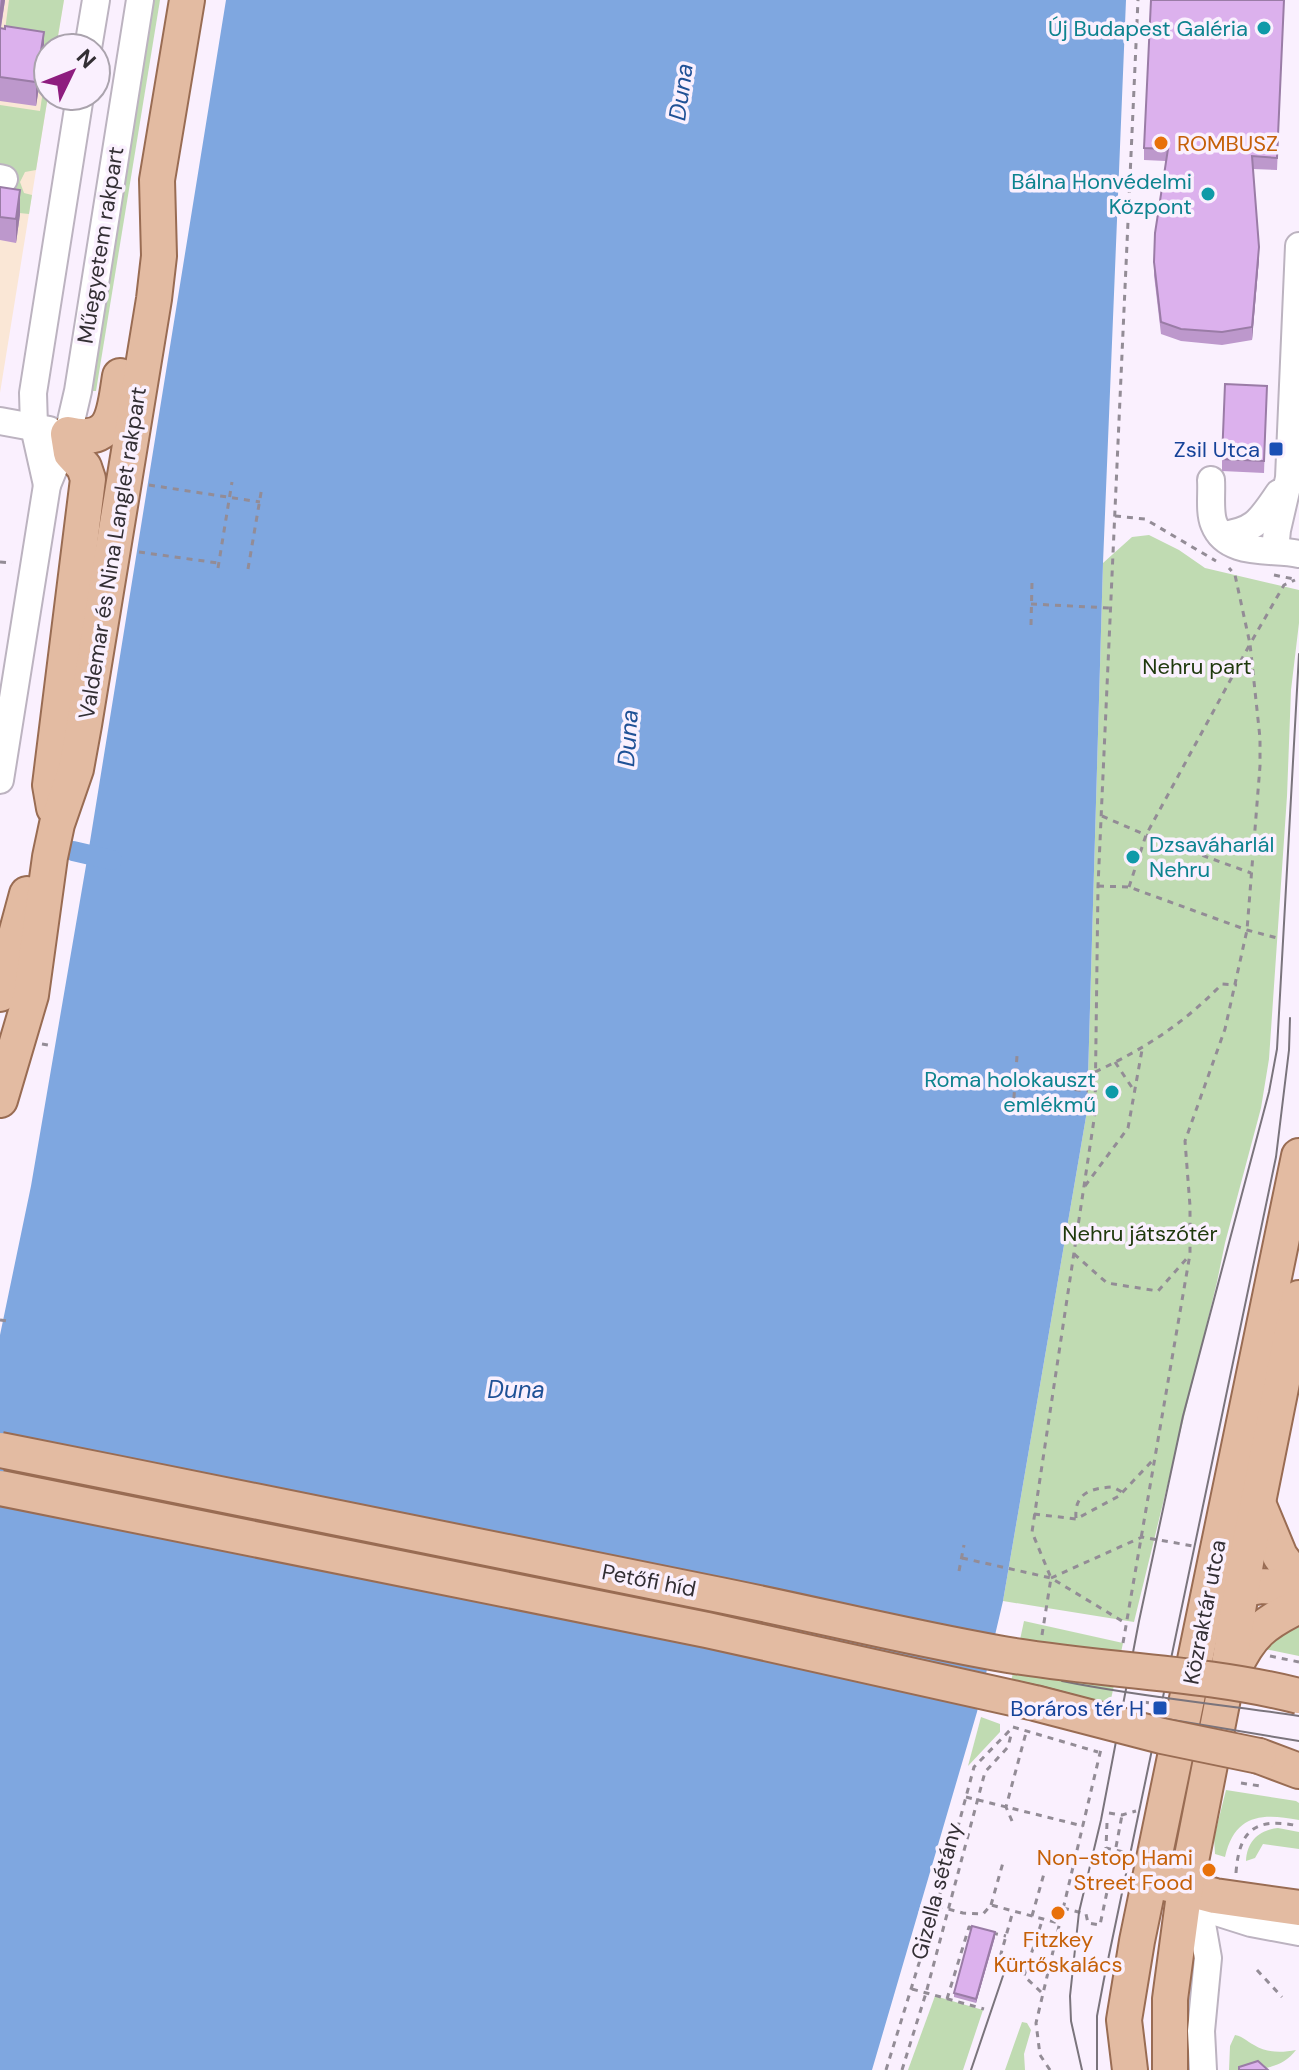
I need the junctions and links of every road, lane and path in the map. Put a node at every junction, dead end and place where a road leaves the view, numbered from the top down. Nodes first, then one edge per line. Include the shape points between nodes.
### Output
1 (96, 0) edge
2 (140, 0) edge
3 (187, 0) edge
4 (1138, 0) edge
5 (91, 32) edge
6 (77, 112) edge
7 (157, 180) junction
8 (1299, 246) edge
9 (53, 260) junction
10 (96, 268) junction
11 (45, 309) junction
12 (88, 317) junction
13 (0, 421) edge
14 (34, 427) junction
15 (68, 434) junction
16 (1289, 478) junction
17 (1211, 480) dead end
18 (232, 482) dead end
19 (137, 483) dead end
20 (47, 485) junction
21 (262, 487) dead end
22 (229, 497) junction
23 (260, 502) junction
24 (1221, 535) junction
25 (128, 550) dead end
26 (1290, 561) edge
27 (0, 562) edge
28 (12, 563) dead end
29 (1228, 566) dead end
30 (248, 569) dead end
31 (1032, 582) dead end
32 (1031, 604) junction
33 (1110, 608) junction
34 (1031, 625) dead end
35 (1250, 644) junction
36 (11, 653) edge
37 (0, 780) edge
38 (1101, 816) junction
39 (57, 824) junction
40 (1146, 835) junction
41 (1251, 873) junction
42 (1098, 886) junction
43 (1129, 887) junction
44 (1247, 930) junction
45 (1281, 939) dead end
46 (1237, 985) junction
47 (0, 994) edge
48 (1142, 1050) junction
49 (1017, 1056) dead end
50 (1115, 1062) junction
51 (1095, 1072) junction
52 (1015, 1083) junction
53 (1088, 1091) dead end
54 (1134, 1091) junction
55 (0, 1100) edge
56 (1013, 1110) dead end
57 (1299, 1156) edge
58 (1084, 1188) junction
59 (1299, 1243) edge
60 (1074, 1254) junction
61 (1190, 1254) junction
62 (1275, 1269) junction
63 (1299, 1298) edge
64 (0, 1320) edge
65 (7, 1321) dead end
66 (0, 1450) edge
67 (1156, 1458) junction
68 (0, 1488) edge
69 (1122, 1492) junction
70 (1258, 1503) junction
71 (1034, 1514) junction
72 (1076, 1519) junction
73 (1142, 1537) junction
74 (964, 1545) dead end
75 (1207, 1549) junction
76 (962, 1558) junction
77 (959, 1571) dead end
78 (1051, 1578) junction
79 (1299, 1582) edge
80 (1242, 1589) junction
81 (1299, 1593) edge
82 (1299, 1603) edge
83 (1202, 1618) junction
84 (1127, 1624) dead end
85 (1270, 1656) dead end
86 (1299, 1662) edge
87 (1225, 1688) junction
88 (1299, 1696) edge
89 (1143, 1702) dead end
90 (1166, 1706) dead end
91 (1013, 1727) junction
92 (1027, 1731) junction
93 (1100, 1752) dead end
94 (1259, 1756) junction
95 (1299, 1762) edge
96 (1299, 1771) edge
97 (966, 1797) junction
98 (977, 1799) junction
99 (1006, 1807) junction
100 (1146, 1812) dead end
101 (1109, 1813) dead end
102 (1122, 1815) junction
103 (1012, 1821) dead end
104 (1107, 1823) dead end
105 (1083, 1826) dead end
106 (1299, 1826) edge
107 (1196, 1840) junction
108 (1116, 1847) dead end
109 (1004, 1859) dead end
110 (1143, 1867) junction
111 (1045, 1870) dead end
112 (1235, 1873) dead end
113 (1108, 1887) dead end
114 (1184, 1895) junction
115 (937, 1905) junction
116 (991, 1905) junction
117 (948, 1908) junction
118 (1062, 1908) dead end
119 (1299, 1908) edge
120 (1013, 1911) junction
121 (1255, 1912) junction
122 (1032, 1916) junction
123 (1043, 1918) junction
124 (1299, 1932) edge
125 (1006, 1936) junction
126 (1208, 1958) junction
127 (997, 1968) dead end
128 (1257, 1970) dead end
129 (912, 1989) junction
130 (926, 1993) junction
131 (1042, 1994) junction
132 (1282, 1997) dead end
133 (947, 1999) junction
134 (953, 2001) junction
135 (951, 2008) dead end
136 (984, 2009) dead end
137 (886, 2070) edge
138 (902, 2070) edge
139 (1050, 2070) edge
140 (1130, 2070) edge
141 (1170, 2070) edge
142 (1203, 2070) edge

1 - 5 street
2 - 10 street, Műegyetem rakpart
3 - 7 main road, Valdemar és Nina Langlet rakpart
4 - 33 path
6 - 9 street, Műegyetem rakpart
7 - 15 main road via 114,412 96,436
7 - 39 main road, Valdemar és Nina Langlet rakpart via 154,299 76,769
8 - 16 street
9 - 10 street via 74,281
9 - 11 street, Műegyetem rakpart
10 - 12 street, Műegyetem rakpart
11 - 12 street via 56,299 69,298
11 - 14 street, Műegyetem rakpart via 33,393
12 - 15 street, Műegyetem rakpart
13 - 14 street
14 - 15 street
14 - 20 street, Műegyetem rakpart
15 - 20 street, Műegyetem rakpart
15 - 39 main road via 71,453 88,479 50,785
16 - 24 street via 1258,524
16 - 26 street via 1277,530
17 - 24 street via 1213,523
18 - 22 path
19 - 22 path
20 - 36 street, Műegyetem rakpart
21 - 23 path
22 - 23 path
22 - 25 path via 218,565
23 - 30 path
24 - 26 street via 1239,549
26 - 35 path via 1284,585
27 - 28 path
29 - 35 path via 1235,575
31 - 32 path
32 - 33 path
32 - 34 path
33 - 38 path
35 - 40 path
35 - 41 path via 1260,738
36 - 37 street, Műegyetem rakpart
38 - 40 path
38 - 42 path
39 - 47 main road via 35,866
39 - 55 main road, Valdemar és Nina Langlet rakpart via 31,995
40 - 41 path
40 - 43 path
41 - 44 path
42 - 43 path
42 - 51 path
43 - 44 path
44 - 45 path
44 - 46 path
46 - 48 path via 1222,984
46 - 61 path via 1185,1141
48 - 50 path
48 - 54 path
49 - 52 path
50 - 51 path
50 - 54 path
51 - 58 path
52 - 53 path
52 - 56 path
54 - 58 path via 1128,1128
57 - 62 main road, Közraktár utca
58 - 60 path
59 - 62 street via 1289,1240
60 - 61 path via 1107,1283 1158,1291
60 - 71 path
61 - 67 path
62 - 75 main road, Közraktár utca
63 - 70 main road, Közraktár utca
64 - 65 path
66 - 88 main road, Petőfi híd, bridge via 995,1653 1085,1668 1253,1684
67 - 69 path
67 - 73 path
68 - 94 main road, Petőfi híd, bridge via 692,1627
69 - 72 path
69 - 72 path via 1113,1487 1084,1493 1077,1501
70 - 79 main road via 1280,1556
70 - 80 main road, Közraktár utca
71 - 72 path
71 - 78 path via 1032,1532
73 - 75 path
73 - 78 path
74 - 76 path
75 - 80 main road
75 - 83 main road, Közraktár utca
76 - 77 path
76 - 78 path
78 - 84 path
80 - 81 main road via 1276,1585
80 - 82 main road via 1264,1600
80 - 83 main road
80 - 87 main road, Közraktár utca
82 - 87 main road via 1246,1643
83 - 110 main road, Közraktár utca
85 - 86 path
87 - 107 main road, Közraktár utca
89 - 90 path, bridge
91 - 92 path
91 - 97 path via 974,1767
91 - 98 path, Gizella sétány via 1008,1747 985,1772
92 - 93 path
92 - 99 path
94 - 95 main road
94 - 96 main road
97 - 98 path
97 - 115 path
98 - 99 path
98 - 117 path, Gizella sétány
99 - 103 path
99 - 105 path
100 - 102 path
101 - 102 path
102 - 108 path
104 - 110 path via 1106,1848
106 - 112 path via 1278,1821 1249,1831 1240,1844
107 - 114 main road, Közraktár utca
107 - 121 main road
109 - 116 path
110 - 114 main road
110 - 140 main road, Közraktár utca via 1124,2020
111 - 122 path
113 - 118 path via 1100,1925 1088,1923 1086,1914
114 - 121 main road via 1215,1896
114 - 126 street via 1202,1924
114 - 141 main road, Közraktár utca via 1170,1999
115 - 117 path
115 - 129 path
116 - 117 path via 983,1914
116 - 120 path
117 - 130 path, Gizella sétány
119 - 121 main road
120 - 122 path
120 - 125 path
121 - 124 street
121 - 126 street
122 - 123 path
123 - 131 path via 1024,1976
123 - 131 path via 1058,1923
125 - 127 path
125 - 133 path via 969,1927
126 - 142 street
128 - 132 path
129 - 130 path
129 - 137 path
130 - 133 path
130 - 138 path, Gizella sétány
131 - 139 path via 1036,2023 1040,2055
133 - 134 path
134 - 135 path
134 - 136 path

